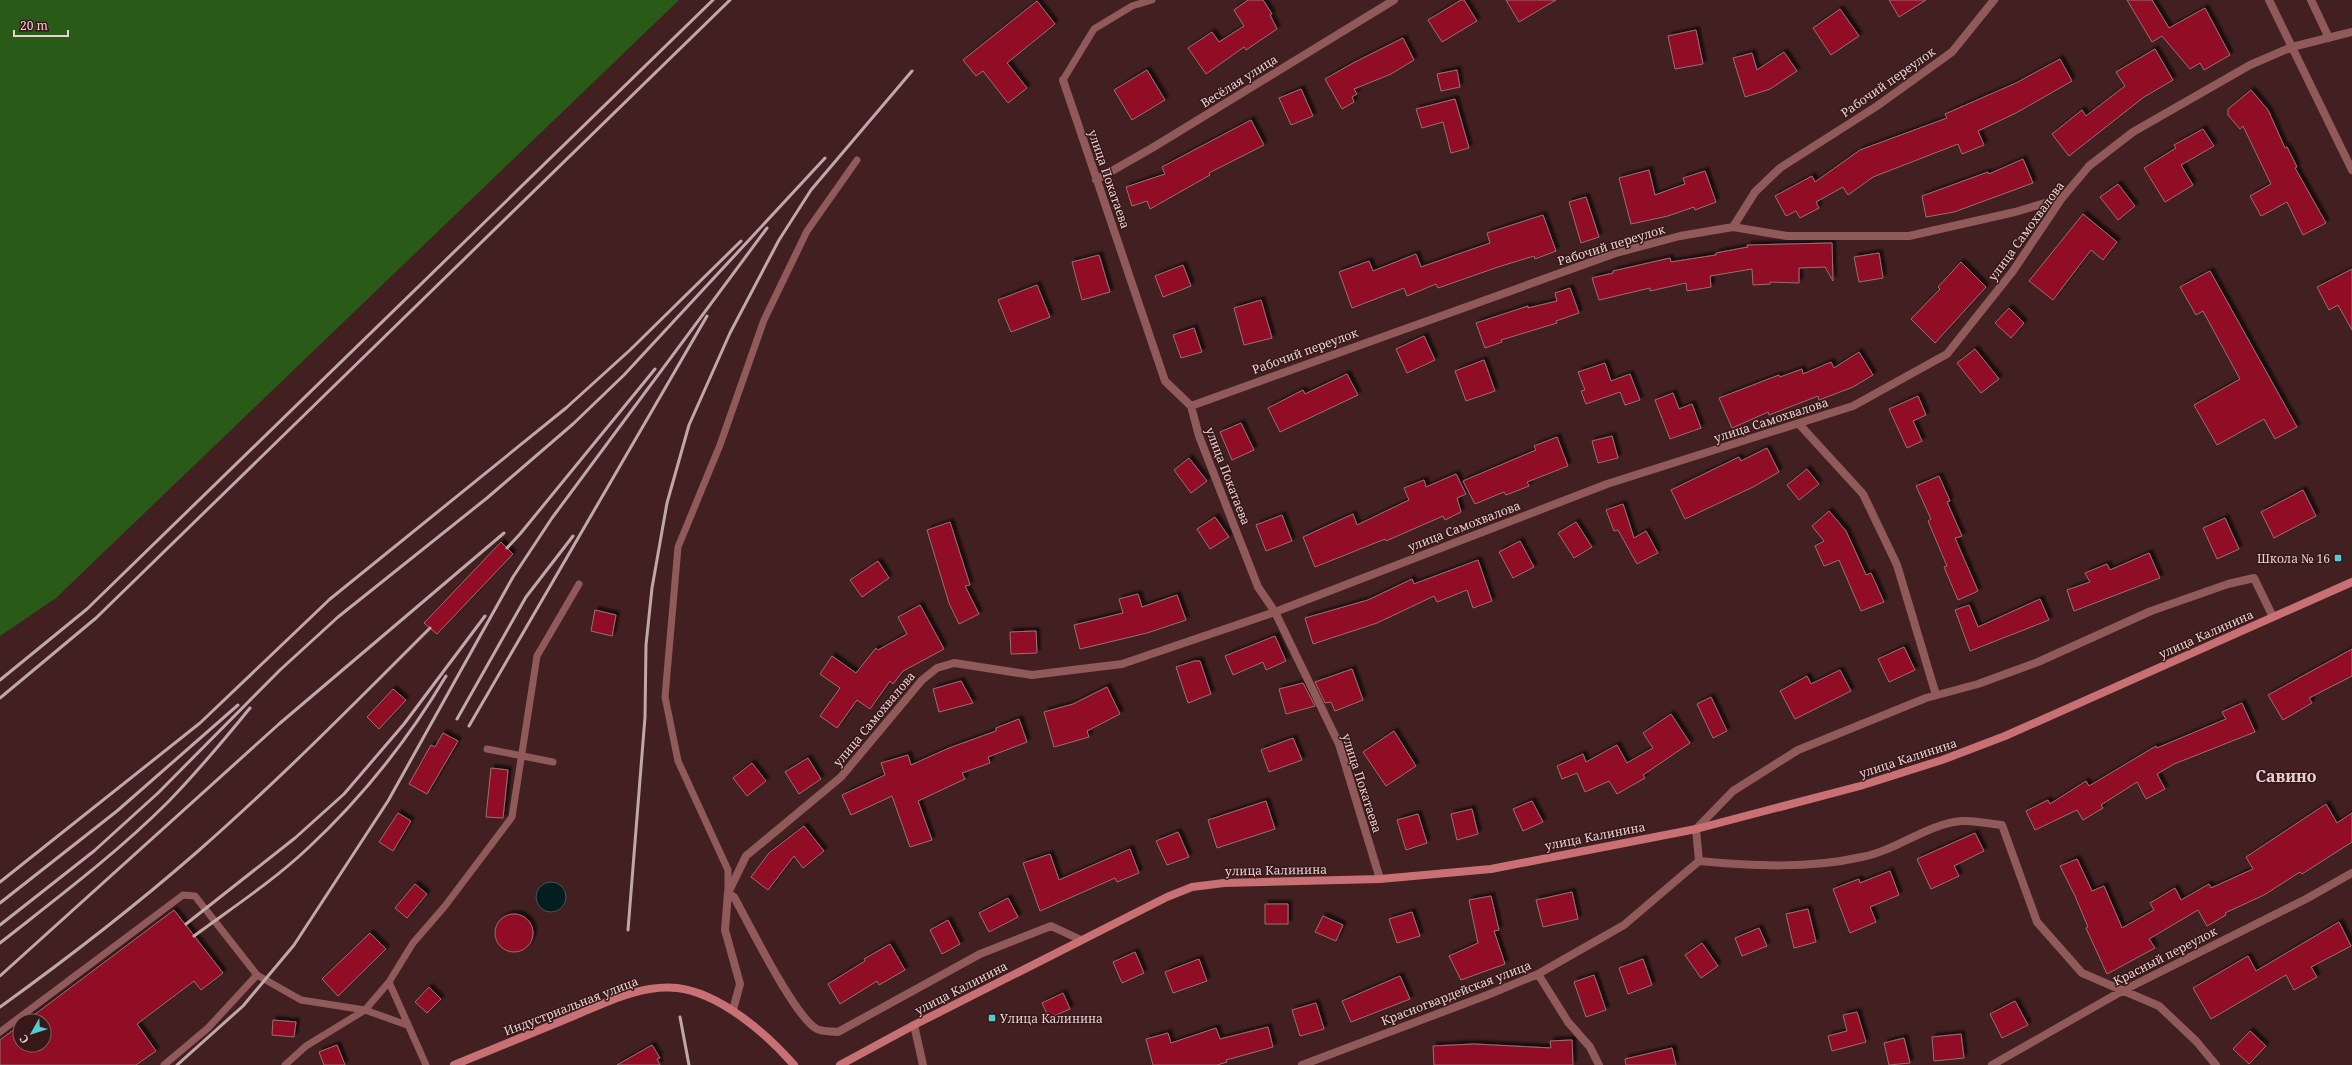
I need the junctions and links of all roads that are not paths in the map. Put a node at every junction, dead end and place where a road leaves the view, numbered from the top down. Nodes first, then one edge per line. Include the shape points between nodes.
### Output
1 (1152, 0) edge
2 (1394, 0) edge
3 (1994, 0) edge
4 (2269, 0) edge
5 (2311, 0) edge
6 (2352, 32) edge
7 (2329, 38) junction
8 (2292, 47) junction
9 (1063, 80) joint
10 (857, 160) dead end
11 (2352, 170) edge
12 (1096, 180) junction
13 (2062, 198) junction
14 (1733, 227) junction
15 (1192, 406) junction
16 (1799, 424) junction
17 (2352, 582) edge
18 (579, 584) dead end
19 (1275, 612) junction
20 (2273, 617) junction
21 (1936, 695) junction
22 (487, 749) dead end
23 (522, 757) junction
24 (553, 762) dead end
25 (1696, 829) junction
26 (1698, 861) junction
27 (2352, 873) edge
28 (1380, 880) junction
29 (728, 893) junction
30 (1081, 940) junction
31 (1538, 974) junction
32 (256, 975) junction
33 (389, 982) junction
34 (2122, 991) junction
35 (365, 1010) junction
36 (733, 1010) junction
37 (407, 1025) junction
38 (914, 1025) junction
39 (0, 1032) edge
40 (164, 1065) edge
41 (285, 1065) edge
42 (426, 1065) edge
43 (454, 1065) edge
44 (794, 1065) edge
45 (840, 1065) edge
46 (923, 1065) edge
47 (1302, 1065) edge
48 (1599, 1065) edge
49 (1992, 1065) edge
50 (2216, 1065) edge

1 - 9 lane via 1132,6 1094,29
2 - 12 street, Весёлая улица
3 - 14 street, Рабочий переулок via 1952,52 1877,106 1780,168 1755,192
4 - 8 street
5 - 7 street
6 - 7 street, улица Самохвалова
7 - 8 street, улица Самохвалова
8 - 11 street
8 - 13 street, улица Самохвалова via 2250,64 2133,132 2090,166
9 - 12 street, улица Покатаева
10 - 29 lane via 807,231 764,320 720,445 678,547 665,698 678,761 728,870
12 - 15 street, улица Покатаева via 1165,380
13 - 14 street via 2015,212 1909,236 1787,236
13 - 16 street, улица Самохвалова via 2013,271 1947,354 1853,406
14 - 15 street, Рабочий переулок via 1680,236 1616,253
15 - 19 street, улица Покатаева via 1199,436 1258,588
16 - 19 street, улица Самохвалова via 1607,484
16 - 21 street via 1863,494 1897,565
17 - 20 main road, улица Калинина
18 - 23 lane via 538,656
19 - 28 street, улица Покатаева via 1339,744
19 - 29 street, улица Самохвалова via 1122,664 1032,675 954,663 937,668 922,680 841,777 746,856
20 - 21 street via 2254,578 2228,584 2151,611 2038,662 1978,684
20 - 25 main road, улица Калинина via 2005,736 1942,760 1860,786
21 - 25 street via 1798,750 1733,791
22 - 23 lane
23 - 24 lane
23 - 33 lane via 512,817 445,906 413,943
25 - 26 street
25 - 28 main road, улица Калинина via 1491,869
26 - 31 street, Красногвардейская улица via 1624,925
26 - 34 street via 1749,865 1820,865 1864,857 1890,848 1933,827 1963,821 2002,825 2037,922 2082,973
27 - 34 street, Красный переулок via 2306,900
28 - 30 main road, улица Калинина via 1224,883 1192,887
29 - 30 street via 734,897 794,1004 816,1028 821,1030 838,1032 980,954 1051,926
29 - 36 street, улица Самохвалова via 725,930 740,984
30 - 38 main road, улица Калинина
31 - 47 street, Красногвардейская улица
31 - 48 street via 1568,1022 1590,1047
32 - 35 lane via 301,1000
32 - 39 lane via 195,896 183,895
32 - 40 lane via 208,1028
33 - 35 lane
33 - 37 lane
34 - 49 street, Красный переулок
34 - 50 street via 2159,1006 2196,1041
35 - 37 lane
35 - 41 lane via 306,1046
36 - 43 main road, Индустриальная улица via 702,994 677,988 646,989
36 - 44 main road, Индустриальная улица
37 - 42 lane
38 - 45 main road, улица Калинина
38 - 46 street

